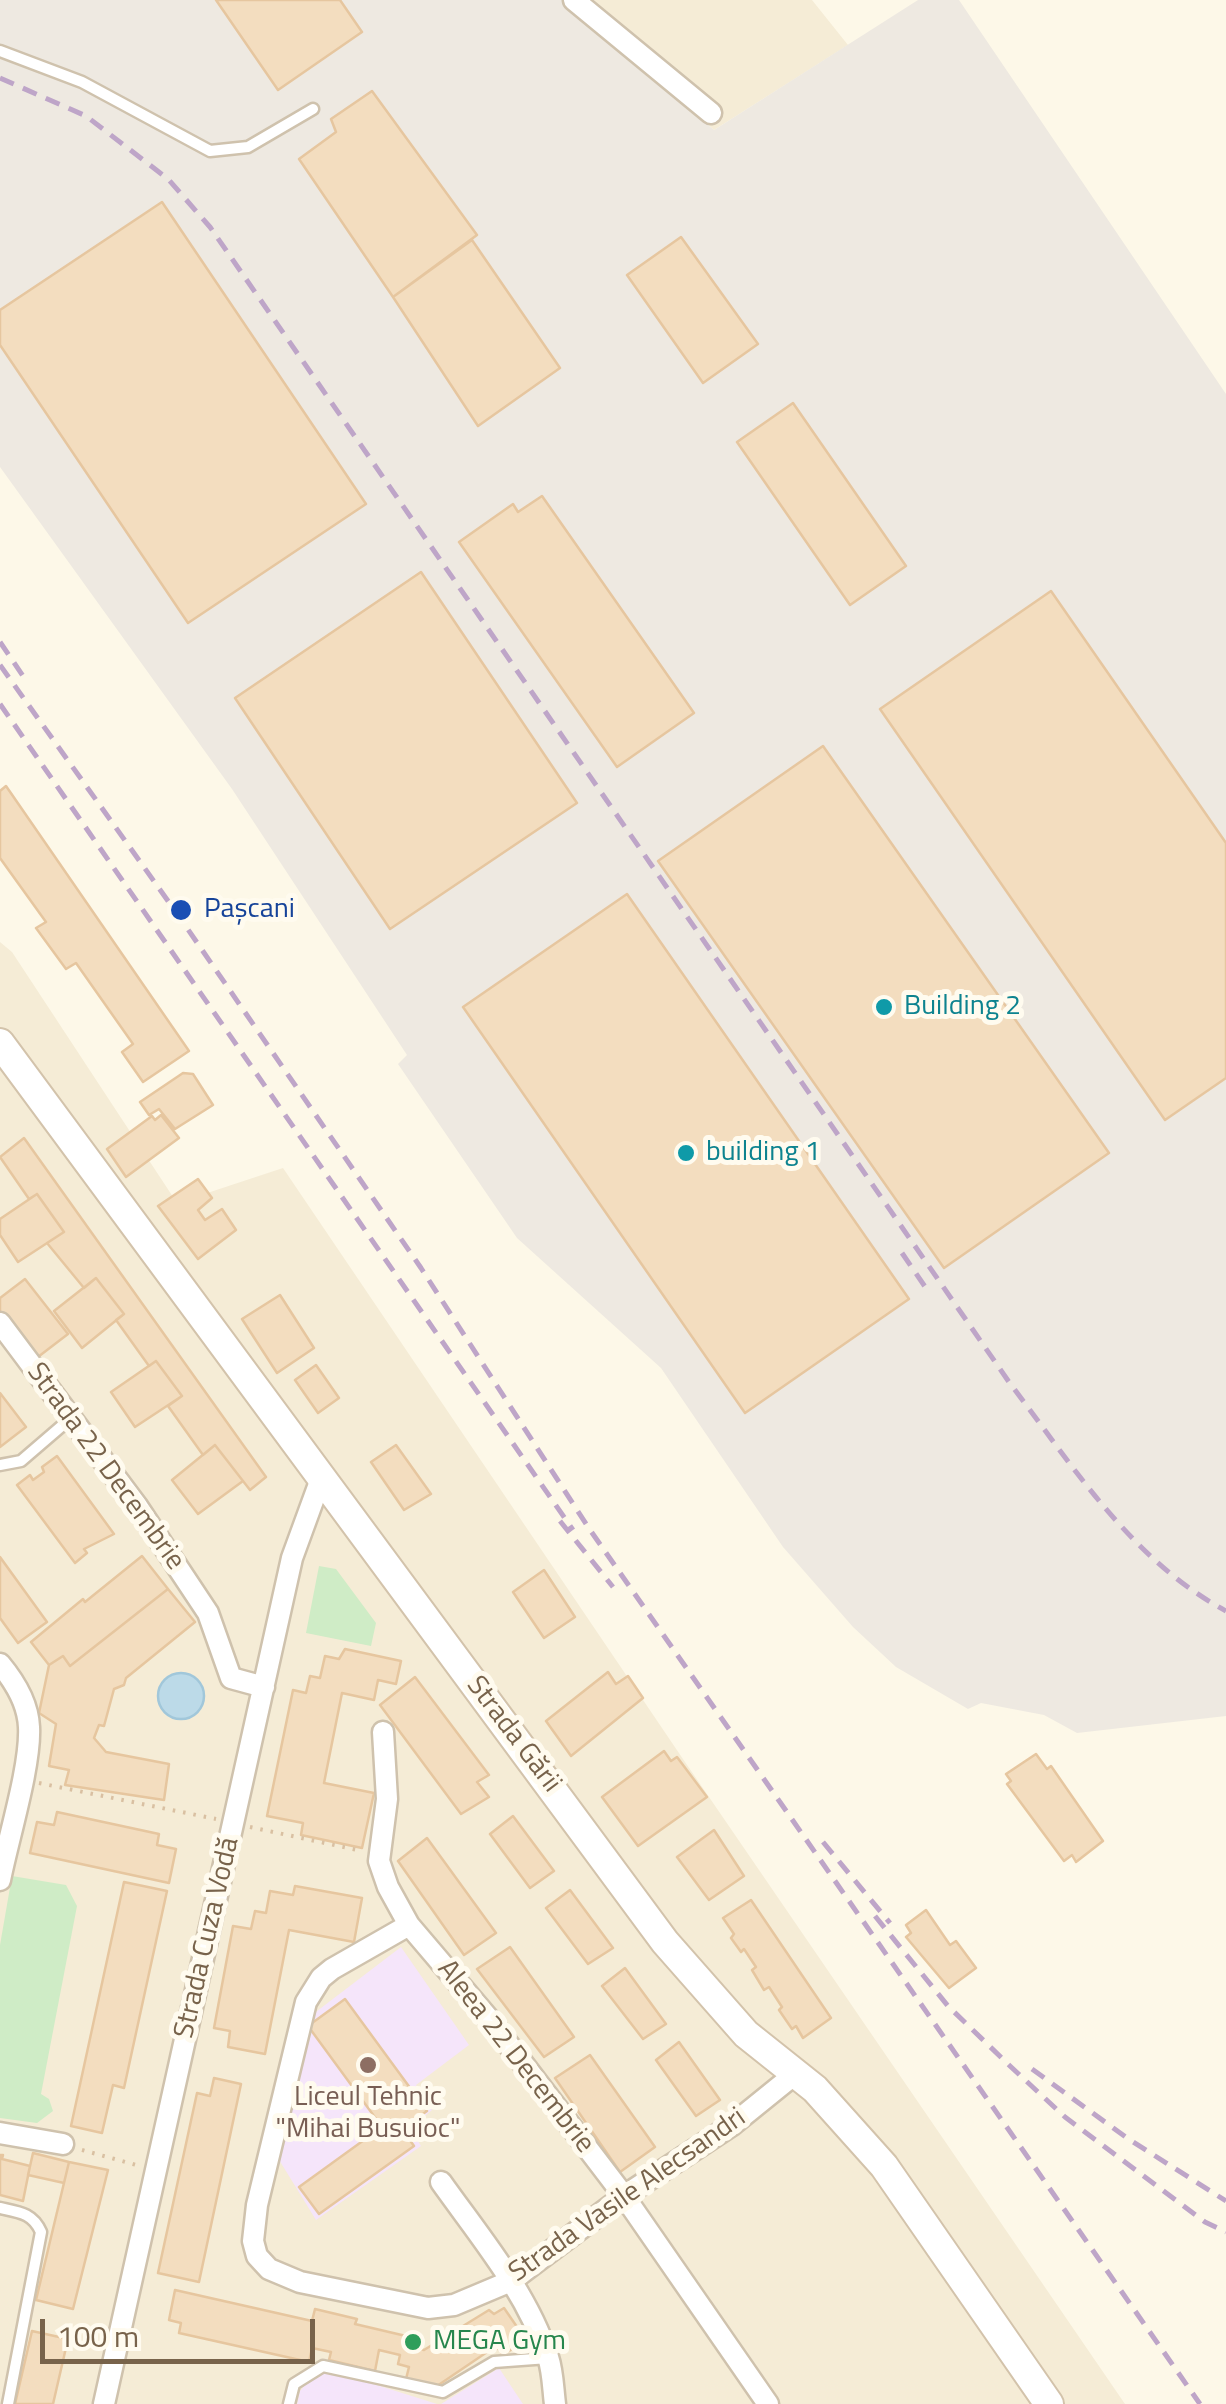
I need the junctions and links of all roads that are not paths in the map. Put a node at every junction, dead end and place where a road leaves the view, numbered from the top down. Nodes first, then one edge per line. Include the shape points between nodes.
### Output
1 (574, 0) edge
2 (0, 50) edge
3 (313, 109) dead end
4 (711, 114) dead end
5 (0, 1043) edge
6 (0, 1322) edge
7 (71, 1418) junction
8 (0, 1465) edge
9 (322, 1476) junction
10 (0, 1664) edge
11 (264, 1687) junction
12 (383, 1732) dead end
13 (4, 1841) edge
14 (0, 1880) edge
15 (409, 1925) junction
16 (794, 2074) junction
17 (0, 2133) edge
18 (63, 2144) road end
19 (441, 2182) dead end
20 (624, 2196) junction
21 (0, 2208) edge
22 (511, 2281) junction
23 (548, 2358) junction
24 (554, 2403) edge
25 (8, 2404) edge
26 (104, 2404) edge
27 (289, 2404) edge
28 (768, 2404) edge
29 (1049, 2404) edge

1 - 4 street
2 - 3 lane via 82,82 210,151 248,147
5 - 9 street, Strada Gării
6 - 7 street, Strada 22 Decembrie
7 - 8 lane via 21,1461
7 - 11 street, Strada 22 Decembrie via 208,1613 231,1678
9 - 11 street, Strada Cuza Vodă via 292,1558
9 - 16 street, Strada Gării via 665,1942 746,2034
10 - 13 street via 20,1693 29,1725
11 - 26 street, Strada Cuza Vodă
12 - 15 street, Aleea 22 Decembrie via 386,1799 379,1861
13 - 14 street
15 - 20 street, Aleea 22 Decembrie
15 - 22 street, Strada Vasile Alecsandri via 332,1969 312,1989 257,2206 254,2249 269,2270 300,2282 428,2308
16 - 20 street, Strada Vasile Alecsandri
16 - 29 street, Strada Gării via 884,2166
17 - 18 street
19 - 22 street
20 - 22 street, Strada Vasile Alecsandri
20 - 28 street, Aleea 22 Decembrie
21 - 25 lane via 27,2214 41,2232
22 - 23 street
23 - 24 street
23 - 27 lane via 494,2362 443,2392 322,2366 294,2384

